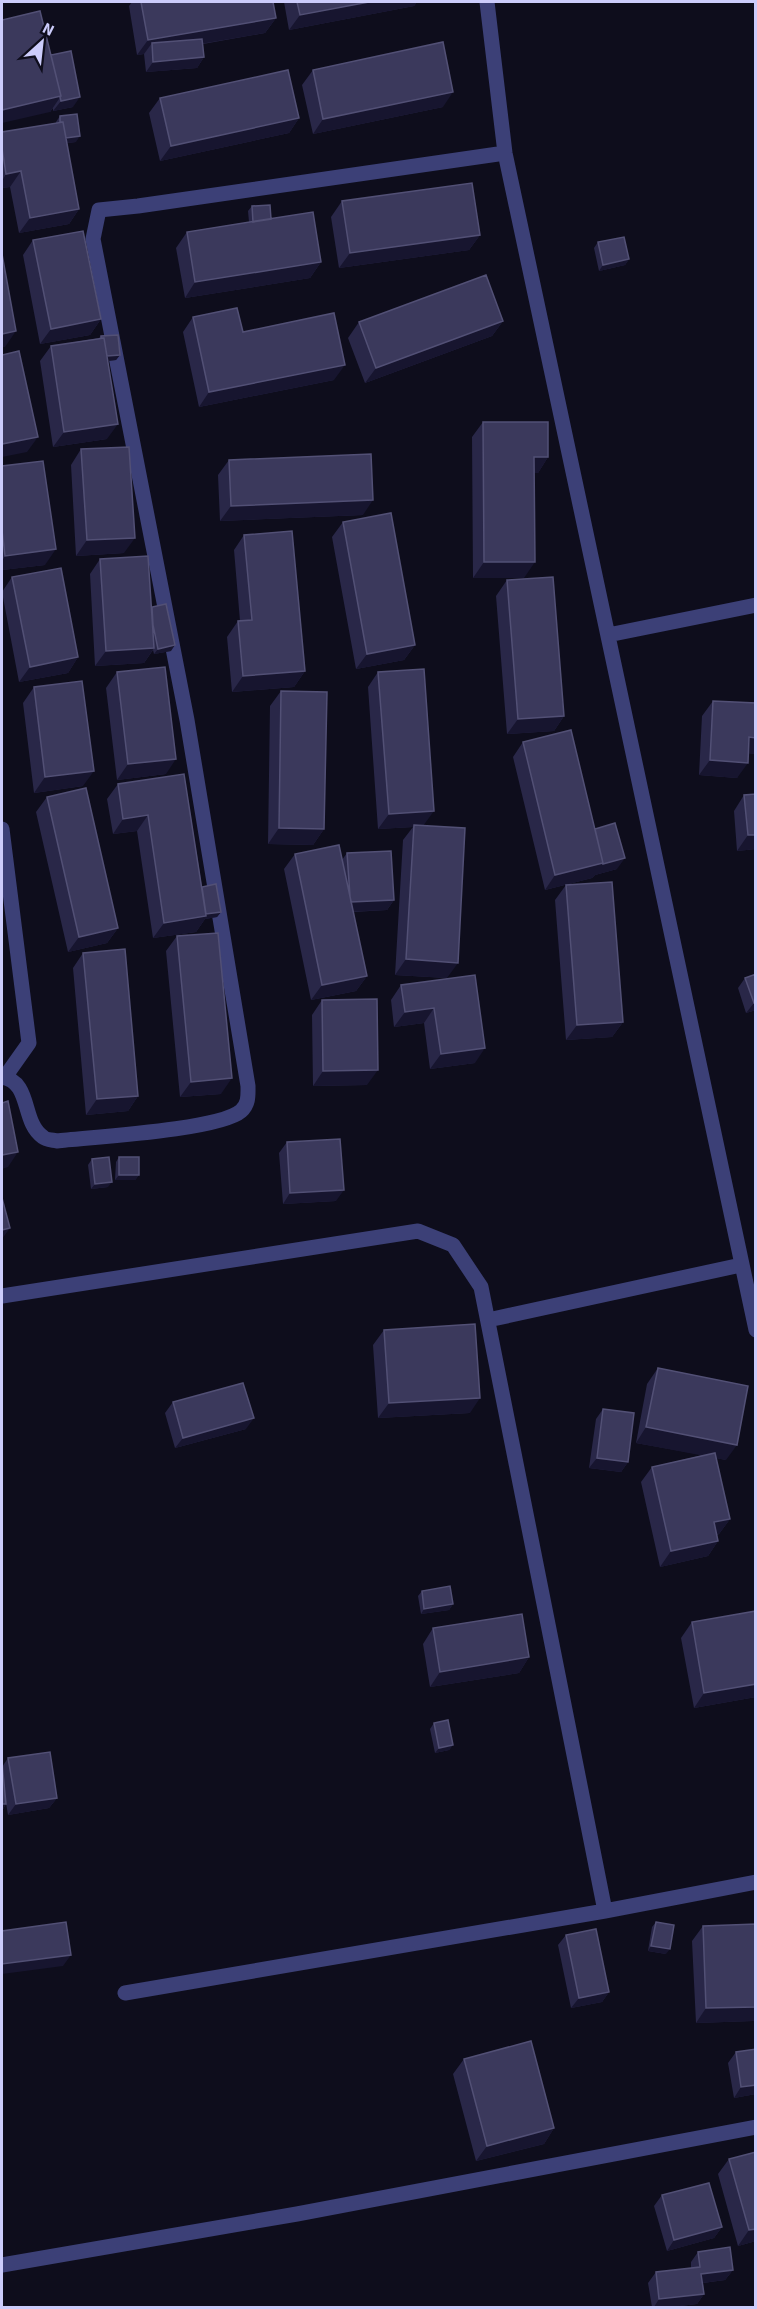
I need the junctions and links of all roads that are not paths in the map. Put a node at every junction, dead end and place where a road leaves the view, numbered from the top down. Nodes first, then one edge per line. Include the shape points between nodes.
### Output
1 (487, 2) edge
2 (505, 153) junction
3 (756, 605) edge
4 (608, 635) junction
5 (2, 829) edge
6 (3, 1077) edge
7 (741, 1264) junction
8 (2, 1296) edge
9 (488, 1320) junction
10 (756, 1330) edge
11 (756, 1882) edge
12 (604, 1911) junction
13 (125, 1993) dead end
14 (756, 2127) edge
15 (2, 2265) edge

1 - 2 street
2 - 4 street
2 - 6 street via 99,210 93,239 187,720 248,1102 240,1112 213,1123 57,1141 44,1138 30,1122 22,1090
3 - 4 street
4 - 7 street
5 - 6 street via 29,1042
7 - 9 street
7 - 10 street
8 - 9 street via 418,1231 453,1245 481,1287
9 - 12 street
11 - 12 street
12 - 13 street
14 - 15 street via 309,2212

